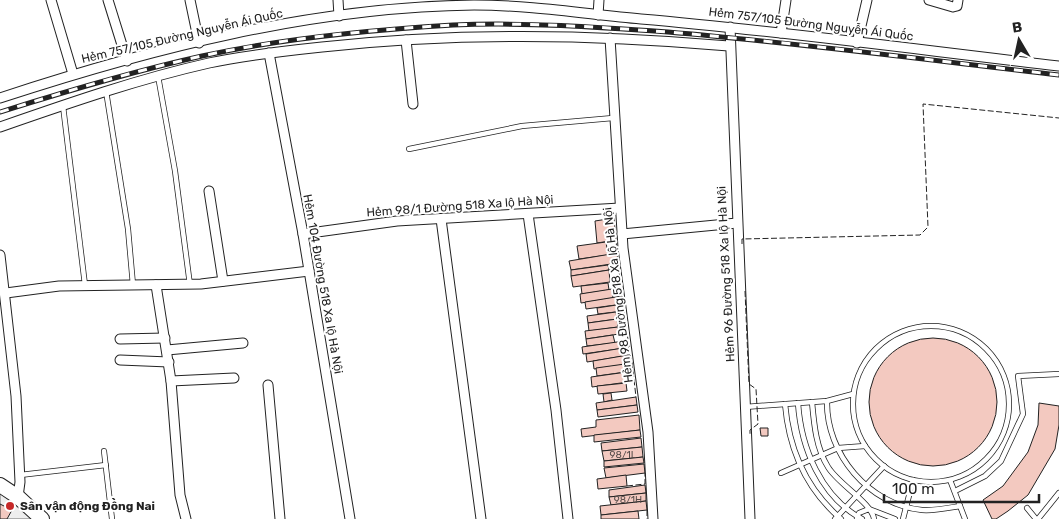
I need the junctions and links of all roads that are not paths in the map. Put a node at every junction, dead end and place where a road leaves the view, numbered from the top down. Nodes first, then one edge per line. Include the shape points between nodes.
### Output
1 (51, 0) edge
2 (108, 0) edge
3 (190, 0) edge
4 (338, 0) edge
5 (599, 0) edge
6 (786, 0) edge
7 (867, 0) edge
8 (929, 0) edge
9 (958, 0) edge
10 (454, 3) edge
11 (520, 4) edge
12 (598, 15) junction
13 (339, 16) junction
14 (730, 27) junction
15 (781, 33) junction
16 (610, 38) junction
17 (406, 40) junction
18 (199, 43) junction
19 (857, 43) junction
20 (729, 46) junction
21 (269, 53) junction
22 (127, 61) junction
23 (1059, 66) edge
24 (73, 74) junction
25 (158, 76) junction
26 (106, 91) junction
27 (0, 98) edge
28 (413, 104) dead end
29 (63, 106) junction
30 (613, 118) junction
31 (0, 127) edge
32 (409, 149) dead end
33 (209, 191) dead end
34 (620, 208) junction
35 (528, 214) junction
36 (441, 219) junction
37 (737, 223) junction
38 (302, 234) junction
39 (622, 234) junction
40 (0, 255) edge
41 (309, 271) junction
42 (223, 281) junction
43 (85, 285) junction
44 (133, 285) junction
45 (156, 285) junction
46 (190, 285) junction
47 (6, 293) junction
48 (165, 338) junction
49 (120, 339) dead end
50 (243, 343) dead end
51 (167, 350) junction
52 (120, 360) dead end
53 (169, 362) junction
54 (1059, 374) edge
55 (234, 378) dead end
56 (172, 381) junction
57 (268, 385) dead end
58 (853, 394) junction
59 (827, 401) junction
60 (812, 402) junction
61 (798, 403) junction
62 (784, 404) junction
63 (745, 407) junction
64 (865, 446) junction
65 (838, 448) junction
66 (104, 451) dead end
67 (822, 455) junction
68 (811, 460) junction
69 (106, 465) junction
70 (799, 465) junction
71 (884, 466) junction
72 (781, 473) dead end
73 (20, 475) junction
74 (913, 480) junction
75 (950, 480) junction
76 (0, 484) edge
77 (866, 485) junction
78 (955, 491) junction
79 (1059, 493) edge
80 (856, 496) junction
81 (18, 497) junction
82 (906, 506) junction
83 (960, 506) junction
84 (845, 508) junction
85 (1027, 508) dead end
86 (871, 510) junction
87 (44, 518) edge
88 (838, 518) edge
89 (857, 518) edge
90 (112, 519) edge
91 (186, 519) edge
92 (280, 519) edge
93 (350, 519) edge
94 (480, 519) edge
95 (568, 519) edge
96 (653, 519) edge
97 (750, 519) edge
98 (862, 519) edge
99 (874, 519) edge
100 (895, 519) edge
101 (903, 519) edge
102 (965, 519) edge
103 (1037, 519) edge

1 - 24 street
2 - 22 street
3 - 18 street
4 - 13 street
5 - 12 street
6 - 15 street
7 - 19 street
8 - 9 street via 953,7 957,6
10 - 11 street, Hẻm 757/105 Đường Nguyễn Ái Quốc
10 - 13 street, Hẻm 757/105 Đường Nguyễn Ái Quốc
11 - 12 street, Hẻm 757/105 Đường Nguyễn Ái Quốc
12 - 14 street, Hẻm 757/105 Đường Nguyễn Ái Quốc
13 - 18 street, Hẻm 757/105 Đường Nguyễn Ái Quốc
14 - 15 street, Hẻm 757/105 Đường Nguyễn Ái Quốc
14 - 20 street, Hẻm 96 Đường 518 Xa lộ Hà Nội
15 - 19 street, Hẻm 757/105 Đường Nguyễn Ái Quốc
16 - 17 street via 503,36
16 - 20 street
16 - 30 street, Hẻm 98 Đường 518 Xa lộ Hà Nội
17 - 21 street
17 - 28 street
18 - 22 street, Hẻm 757/105 Đường Nguyễn Ái Quốc
19 - 23 street, Hẻm 757/105 Đường Nguyễn Ái Quốc
20 - 37 street, Hẻm 96 Đường 518 Xa lộ Hà Nội
21 - 25 street via 210,62
21 - 38 street, Hẻm 104 Đường 518 Xa lộ Hà Nội
22 - 24 street, Hẻm 757/105 Đường Nguyễn Ái Quốc
24 - 27 street, Hẻm 757/105 Đường Nguyễn Ái Quốc
25 - 26 street
25 - 46 lane
26 - 29 street
26 - 44 lane via 128,229
29 - 31 street
29 - 43 lane
30 - 32 lane via 522,126
30 - 34 street, Hẻm 98 Đường 518 Xa lộ Hà Nội
33 - 42 street
34 - 35 street, Hẻm 98/1 Đường 518 Xa lộ Hà Nội
34 - 39 street, Hẻm 98 Đường 518 Xa lộ Hà Nội
35 - 36 street, Hẻm 98/1 Đường 518 Xa lộ Hà Nội
35 - 95 street
36 - 38 street, Hẻm 98/1 Đường 518 Xa lộ Hà Nội via 397,221
36 - 94 street
37 - 39 street
37 - 63 street, Hẻm 96 Đường 518 Xa lộ Hà Nội
38 - 41 street, Hẻm 104 Đường 518 Xa lộ Hà Nội
39 - 96 street, Hẻm 98 Đường 518 Xa lộ Hà Nội via 648,435
40 - 47 street
41 - 42 street
41 - 93 street, Hẻm 104 Đường 518 Xa lộ Hà Nội
42 - 46 street
43 - 44 street
43 - 47 street
44 - 45 street
45 - 46 street
45 - 48 street
47 - 73 street
48 - 49 street
48 - 51 street
50 - 51 street
51 - 53 street
52 - 53 street
53 - 56 street
54 - 78 lane via 1018,376 1023,414 1001,462 985,476
55 - 56 street
56 - 91 street via 180,495
57 - 92 street
58 - 59 lane
58 - 64 lane via 857,430
58 - 75 lane via 860,370 874,350 893,335 916,327 940,326 964,332 984,345 1000,364 1009,386 1010,410 1004,434 992,455 973,470
59 - 60 lane
59 - 65 lane via 828,418
60 - 61 lane
60 - 67 lane
61 - 62 lane
61 - 68 lane via 804,444
62 - 63 lane
62 - 70 lane
63 - 97 street, Hẻm 96 Đường 518 Xa lộ Hà Nội
64 - 65 lane
64 - 71 lane
65 - 67 lane
65 - 77 lane via 848,466
66 - 69 lane
67 - 68 lane
67 - 80 lane via 828,468
68 - 70 lane
68 - 84 lane via 834,498
69 - 73 lane
69 - 90 lane
70 - 72 lane
70 - 88 lane via 812,488
71 - 74 lane
71 - 77 lane
73 - 81 street
74 - 75 lane
74 - 82 lane
75 - 78 lane
76 - 81 street
77 - 80 lane
77 - 82 lane via 882,498
78 - 83 lane
79 - 103 lane
80 - 84 lane
80 - 86 lane
81 - 87 street
82 - 83 lane via 930,510
82 - 101 lane
83 - 102 lane
84 - 88 lane
84 - 89 lane
85 - 103 lane
86 - 89 lane via 865,510
86 - 99 lane
86 - 100 lane
89 - 98 lane

